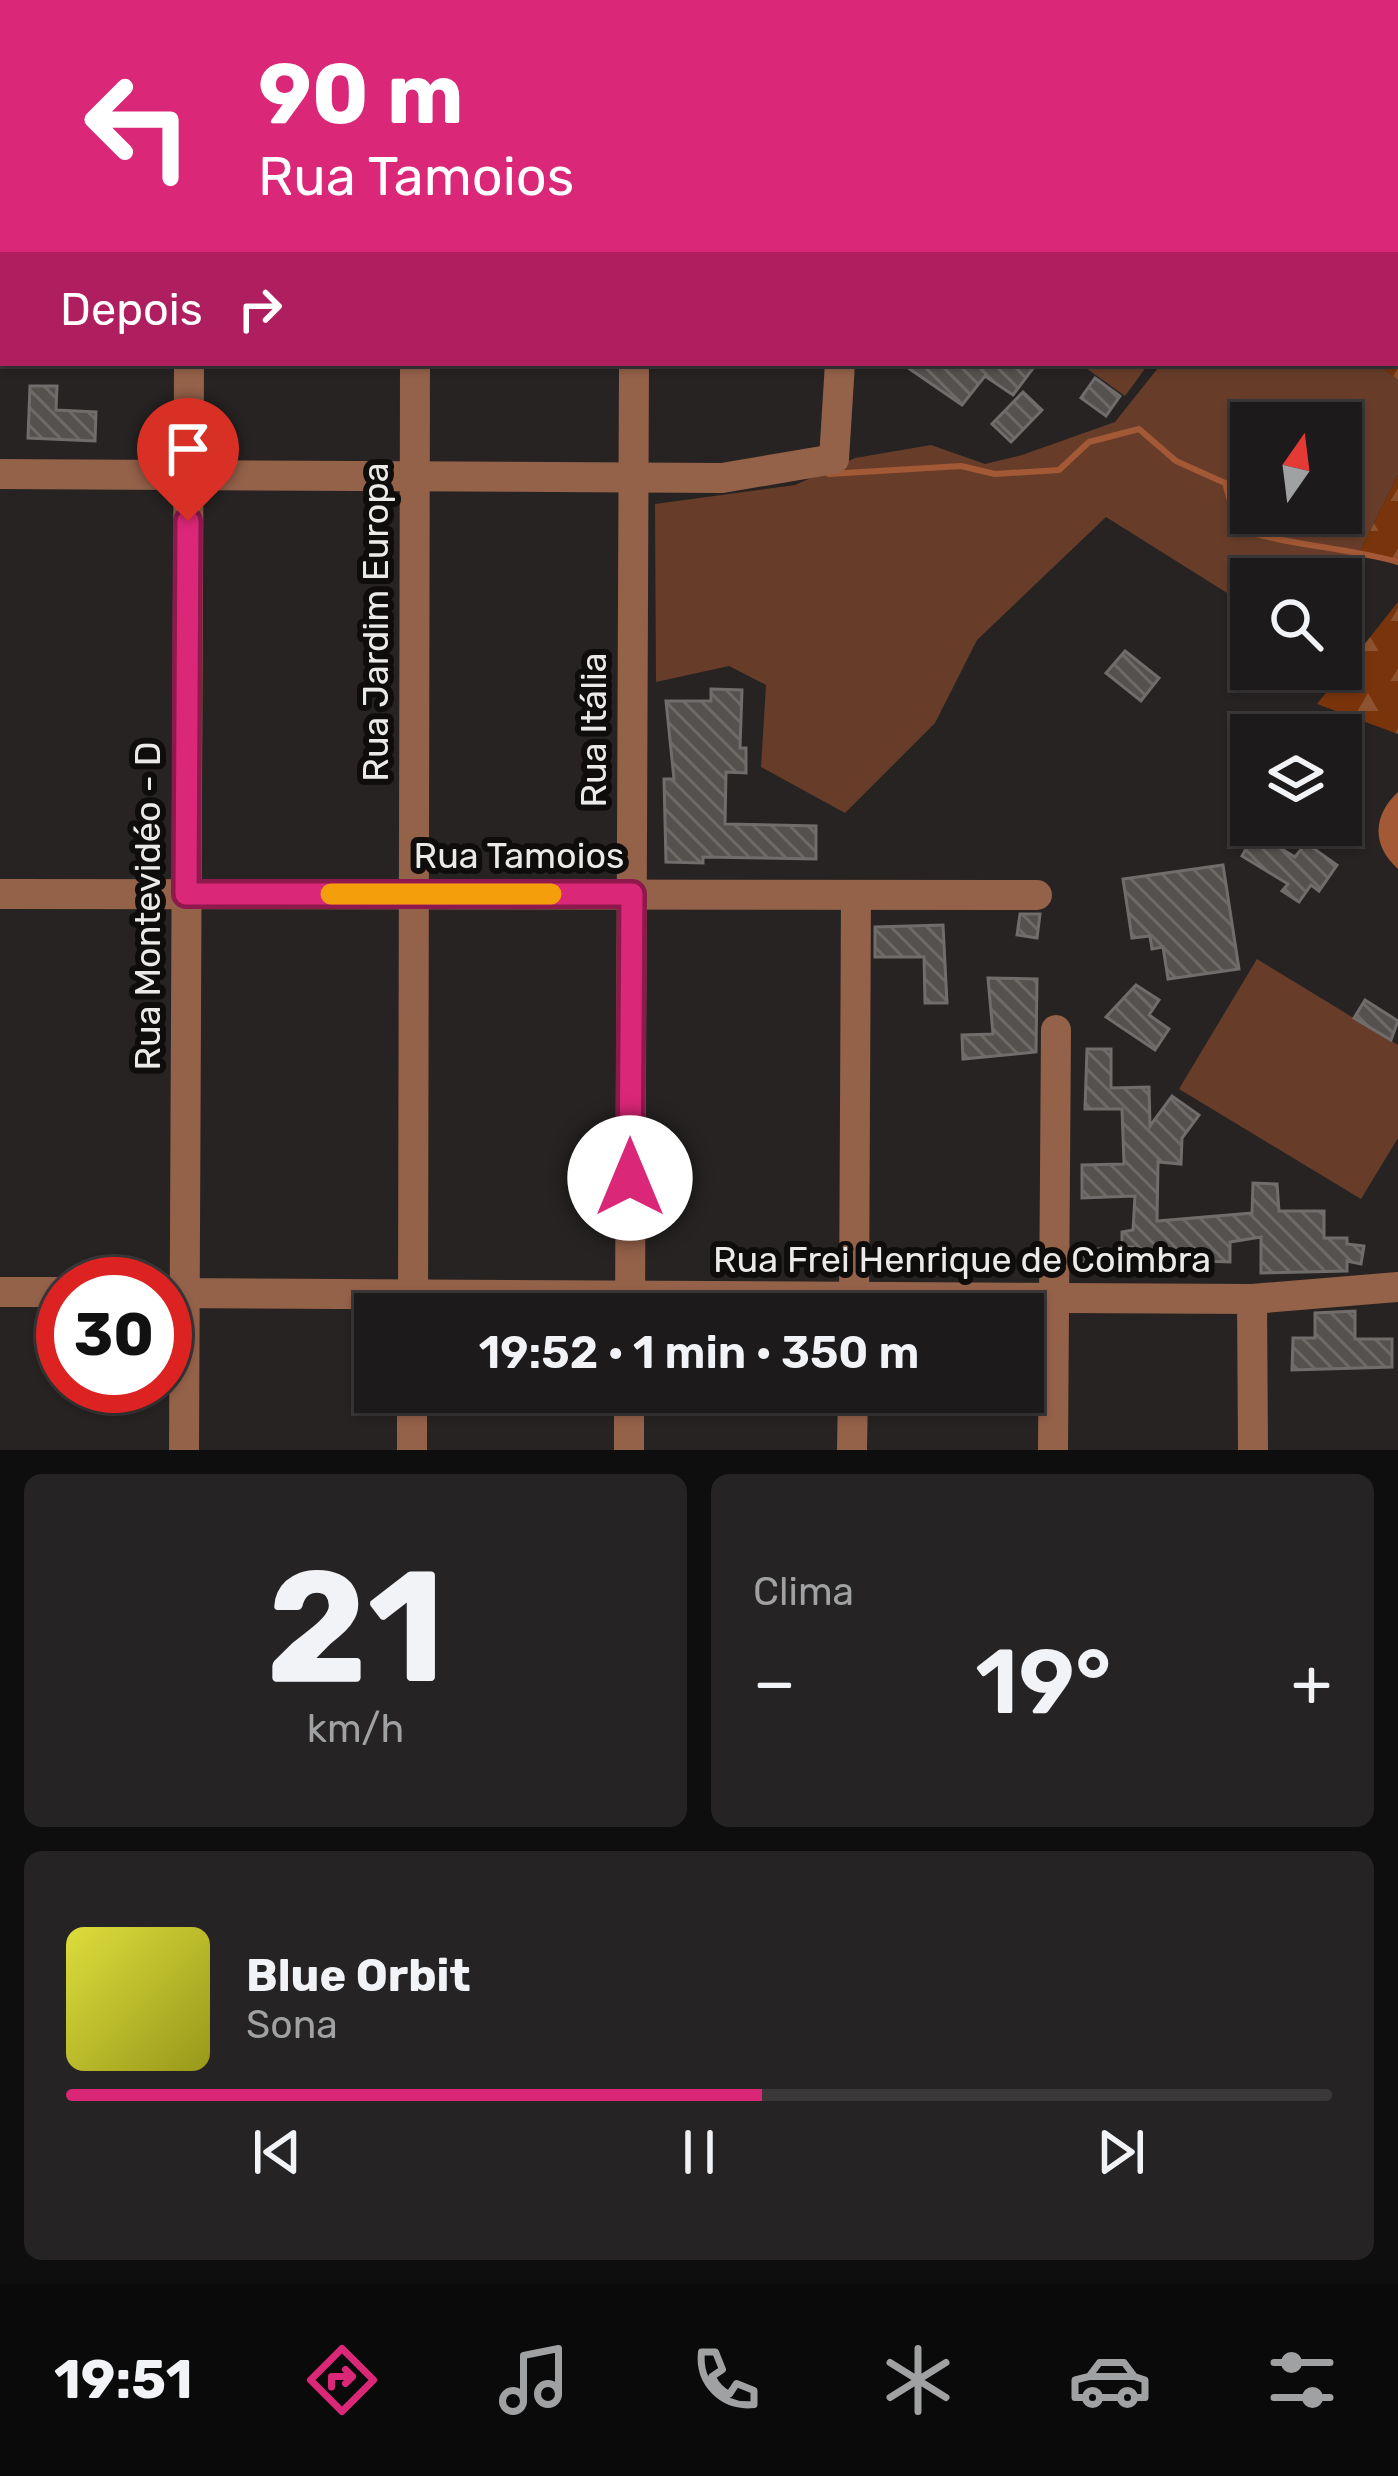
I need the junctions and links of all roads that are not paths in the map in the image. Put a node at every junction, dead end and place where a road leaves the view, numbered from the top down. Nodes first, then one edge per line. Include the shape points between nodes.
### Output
1 (189, 366) edge
2 (415, 366) edge
3 (634, 366) edge
4 (840, 366) edge
5 (0, 474) edge
6 (188, 475) junction
7 (415, 476) junction
8 (633, 477) junction
9 (0, 894) edge
10 (186, 894) junction
11 (414, 894) junction
12 (632, 894) junction
13 (856, 895) junction
14 (1037, 895) dead end
15 (1056, 1030) dead end
16 (176, 1257) edge
17 (1398, 1287) edge
18 (0, 1292) edge
19 (36, 1292) edge
20 (413, 1293) edge
21 (630, 1293) edge
22 (854, 1293) edge
23 (192, 1294) edge
24 (1044, 1298) edge
25 (1055, 1298) junction
26 (1252, 1299) junction
27 (354, 1301) edge
28 (182, 1413) edge
29 (412, 1413) edge
30 (629, 1413) edge
31 (853, 1413) edge
32 (184, 1450) edge
33 (412, 1450) edge
34 (629, 1450) edge
35 (852, 1450) edge
36 (1053, 1450) edge
37 (1253, 1450) edge

1 - 6 street, Rua Montevidéo - D
2 - 7 street, Rua Jardim Europa
3 - 8 street, Rua Itália
4 - 8 street via 834,459 722,478
5 - 6 street
6 - 7 street
6 - 10 street, Rua Montevidéo - D
7 - 8 street
7 - 11 street, Rua Jardim Europa
8 - 12 street, Rua Itália
9 - 10 street, Rua Tamoios
10 - 11 street, Rua Tamoios
10 - 16 street, Rua Montevidéo - D
11 - 12 street, Rua Tamoios
11 - 20 street, Rua Jardim Europa
12 - 13 street, Rua Tamoios
12 - 21 street, Rua Itália
13 - 14 street, Rua Tamoios
13 - 22 street
15 - 25 street
17 - 26 street, Rua Frei Henrique de Coimbra
18 - 19 street
23 - 27 street, Rua Frei Henrique de Coimbra
24 - 25 street, Rua Frei Henrique de Coimbra
25 - 26 street, Rua Frei Henrique de Coimbra
25 - 36 street
26 - 37 street
28 - 32 street, Rua Montevidéo - D
29 - 33 street
30 - 34 street
31 - 35 street

